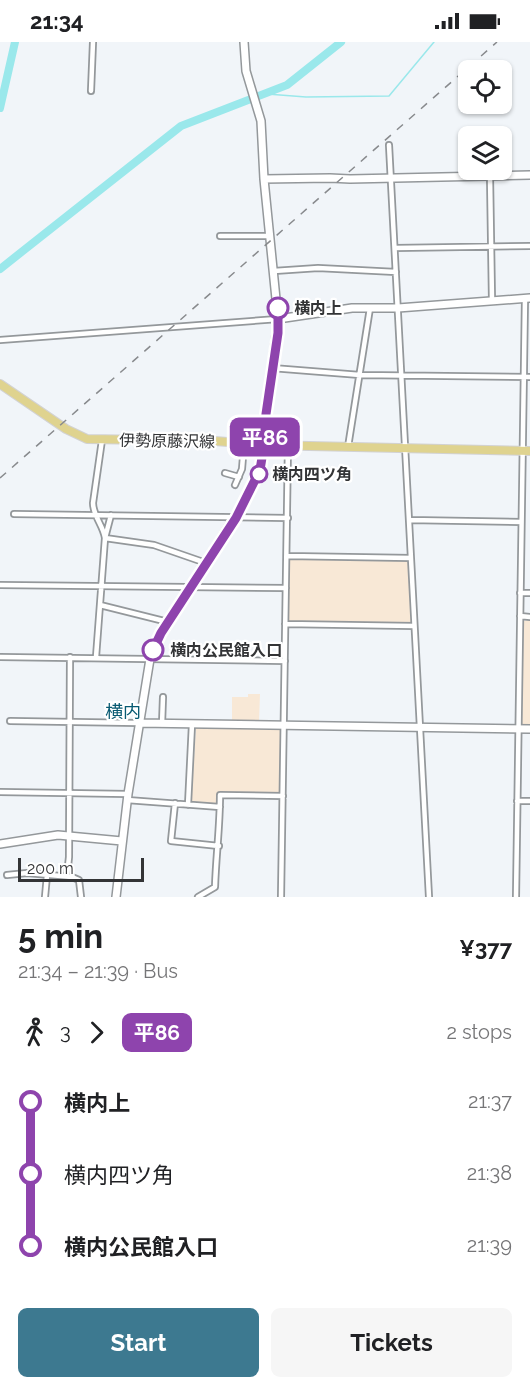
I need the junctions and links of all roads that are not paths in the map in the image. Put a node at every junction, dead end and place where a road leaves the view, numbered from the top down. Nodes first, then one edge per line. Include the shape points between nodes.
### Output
1 (93, 42) edge
2 (244, 42) edge
3 (91, 91) dead end
4 (389, 145) dead end
5 (512, 175) edge
6 (530, 175) edge
7 (458, 177) edge
8 (391, 178) junction
9 (264, 179) junction
10 (490, 180) edge
11 (220, 236) dead end
12 (270, 236) junction
13 (530, 246) edge
14 (491, 247) junction
15 (395, 248) junction
16 (274, 271) junction
17 (396, 272) junction
18 (528, 298) edge
19 (492, 300) junction
20 (370, 308) junction
21 (398, 308) junction
22 (278, 319) junction
23 (0, 340) edge
24 (272, 368) junction
25 (360, 375) junction
26 (401, 376) junction
27 (527, 377) edge
28 (0, 384) edge
29 (102, 440) junction
30 (244, 444) junction
31 (264, 445) junction
32 (288, 445) junction
33 (348, 447) junction
34 (405, 449) junction
35 (527, 451) edge
36 (225, 473) dead end
37 (239, 477) junction
38 (235, 485) dead end
39 (14, 514) dead end
40 (95, 514) junction
41 (111, 515) junction
42 (236, 518) junction
43 (288, 518) junction
44 (409, 520) junction
45 (522, 522) junction
46 (105, 538) junction
47 (287, 556) junction
48 (411, 558) junction
49 (206, 563) junction
50 (0, 585) edge
51 (102, 587) junction
52 (191, 587) junction
53 (286, 588) junction
54 (520, 593) junction
55 (530, 593) edge
56 (100, 605) junction
57 (520, 616) junction
58 (530, 617) edge
59 (168, 622) junction
60 (285, 624) junction
61 (414, 626) junction
62 (0, 657) edge
63 (70, 657) junction
64 (96, 657) junction
65 (150, 658) junction
66 (285, 661) junction
67 (163, 697) dead end
68 (10, 722) dead end
69 (70, 722) junction
70 (139, 723) junction
71 (162, 724) junction
72 (192, 724) junction
73 (284, 726) junction
74 (420, 728) junction
75 (519, 729) junction
76 (530, 729) edge
77 (0, 792) edge
78 (68, 793) junction
79 (283, 796) junction
80 (128, 797) junction
81 (517, 801) junction
82 (530, 801) edge
83 (175, 803) junction
84 (188, 804) junction
85 (220, 807) junction
86 (68, 836) junction
87 (122, 842) junction
88 (0, 844) edge
89 (219, 846) junction
90 (7, 875) dead end
91 (47, 875) junction
92 (67, 876) junction
93 (45, 897) edge
94 (81, 897) edge
95 (116, 897) edge
96 (197, 897) edge
97 (281, 897) edge
98 (429, 897) edge
99 (516, 897) edge

1 - 3 street
2 - 9 street via 246,71 261,121
4 - 8 street
5 - 6 street
7 - 8 street
8 - 9 street
8 - 15 street
9 - 12 street
10 - 14 street
11 - 12 street
12 - 16 street
13 - 14 street
14 - 15 street
14 - 19 street
15 - 17 street
16 - 17 street via 318,268
16 - 22 street
17 - 21 street
18 - 19 street
18 - 27 street
19 - 21 street
20 - 21 street
20 - 22 street
20 - 25 street
21 - 26 street
22 - 23 street
22 - 24 street
24 - 25 street
24 - 31 street
25 - 26 street
25 - 33 street
26 - 27 street
26 - 34 street
27 - 35 street
28 - 29 main road, 伊勢原藤沢線 via 74,434
29 - 30 main road, 伊勢原藤沢線
29 - 40 street via 93,503
30 - 31 main road, 伊勢原藤沢線
30 - 37 street
31 - 32 main road, 伊勢原藤沢線
31 - 42 street via 260,470
32 - 33 main road, 伊勢原藤沢線
32 - 43 street
33 - 34 main road, 伊勢原藤沢線
34 - 35 main road, 伊勢原藤沢線
34 - 44 street
35 - 45 street
36 - 37 street
37 - 38 street
39 - 40 street
40 - 41 street
40 - 46 street
41 - 42 street
41 - 46 street
42 - 43 street
42 - 49 street
43 - 47 street
44 - 45 street
44 - 48 street
45 - 54 street
46 - 49 street via 154,545
46 - 51 street
47 - 48 street
47 - 53 street
48 - 61 street
49 - 52 street
50 - 51 street
51 - 52 street
51 - 56 street
52 - 53 street
52 - 59 street
53 - 60 street
54 - 55 street
54 - 57 street
56 - 59 street
56 - 64 street
57 - 58 street
57 - 75 street
59 - 65 street
60 - 61 street
60 - 66 street
61 - 74 street
62 - 63 street
63 - 64 street
63 - 69 street
64 - 65 street
65 - 66 street
65 - 70 street
66 - 73 street
67 - 71 street
68 - 69 street
69 - 70 street
69 - 78 street
70 - 71 street
70 - 80 street
71 - 72 street
72 - 73 street
72 - 84 street
73 - 74 street
73 - 79 street
74 - 75 street
74 - 98 street
75 - 76 street
75 - 81 street
77 - 78 street
78 - 80 street
78 - 86 street
79 - 85 street via 220,795
79 - 97 street
80 - 83 street
80 - 87 street
81 - 82 street
81 - 99 street
83 - 84 street
83 - 89 street via 171,841
84 - 85 street
85 - 89 street
86 - 87 street
86 - 88 street
86 - 92 street
87 - 95 street
89 - 96 street via 215,887
90 - 91 street
91 - 92 street
91 - 93 street
92 - 94 street via 79,880

